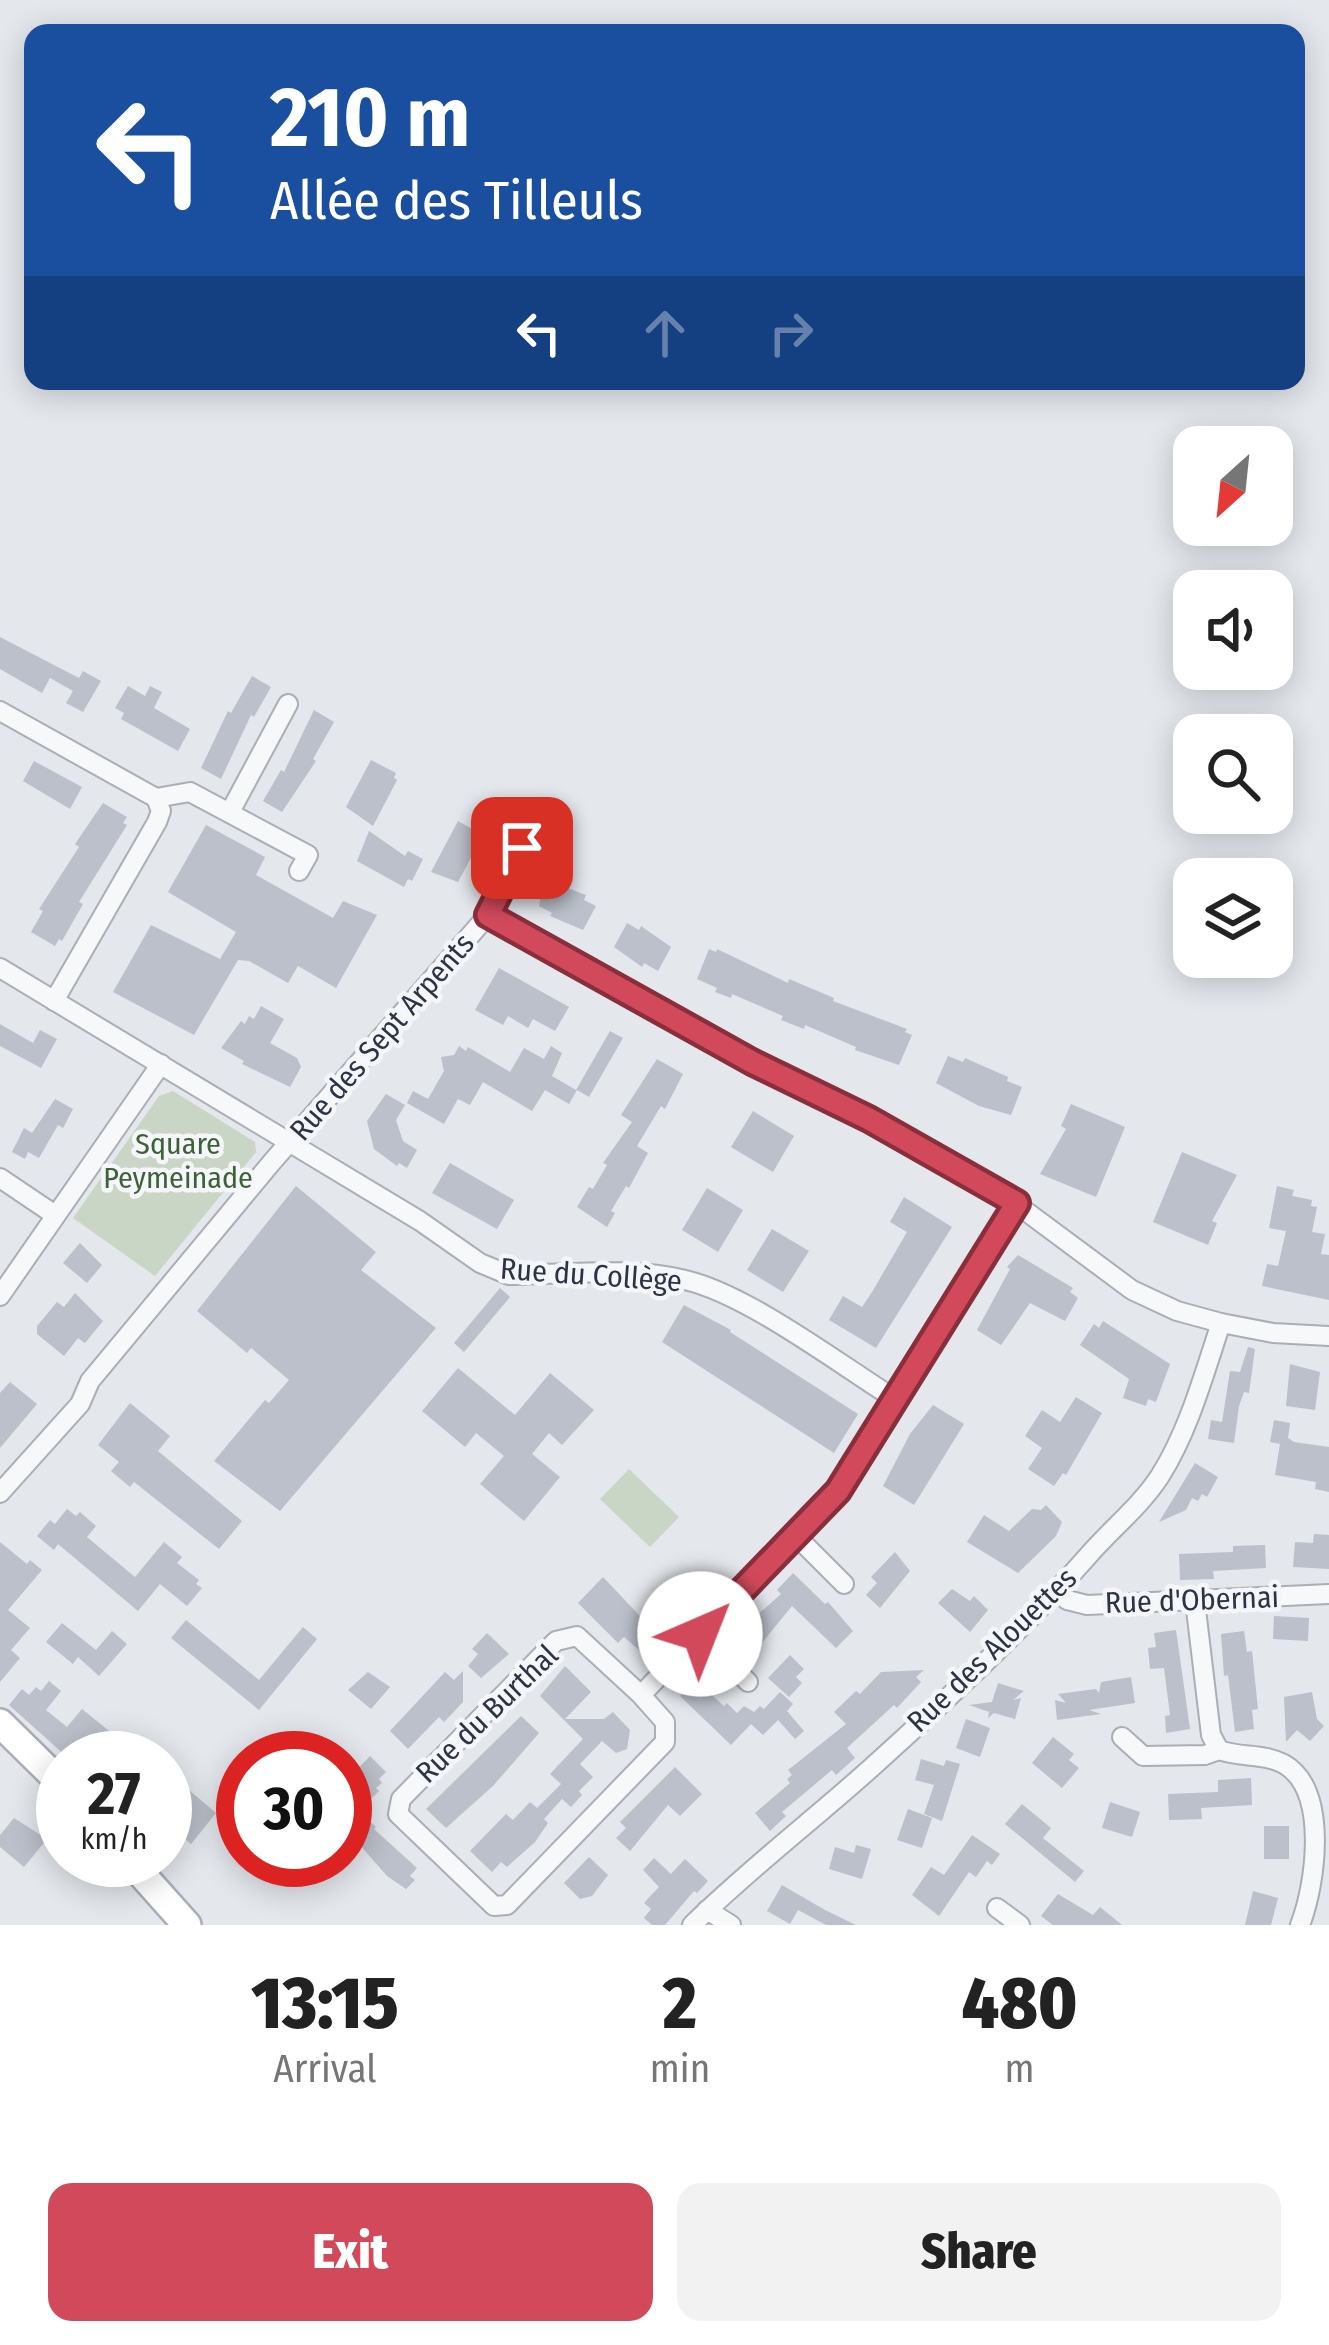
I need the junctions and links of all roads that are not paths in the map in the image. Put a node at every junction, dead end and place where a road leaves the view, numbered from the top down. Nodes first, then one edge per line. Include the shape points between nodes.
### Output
1 (288, 704) dead end
2 (0, 711) edge
3 (164, 796) junction
4 (230, 812) junction
5 (522, 848) dead end
6 (298, 872) dead end
7 (488, 915) junction
8 (0, 968) edge
9 (54, 1001) junction
10 (161, 1064) junction
11 (291, 1143) junction
12 (0, 1178) edge
13 (1017, 1203) junction
14 (55, 1216) junction
15 (0, 1296) edge
16 (1221, 1323) junction
17 (1329, 1336) edge
18 (895, 1399) junction
19 (0, 1493) edge
20 (796, 1536) junction
21 (844, 1584) dead end
22 (1059, 1592) junction
23 (1329, 1594) edge
24 (1195, 1600) junction
25 (700, 1634) junction
26 (748, 1682) dead end
27 (640, 1695) junction
28 (0, 1723) edge
29 (1122, 1737) dead end
30 (1219, 1750) junction
31 (36, 1759) edge
32 (153, 1887) edge
33 (997, 1908) dead end
34 (707, 1910) junction
35 (187, 1925) edge
36 (692, 1925) edge
37 (731, 1925) edge
38 (1020, 1925) edge
39 (1300, 1925) edge

1 - 4 street
2 - 3 street
3 - 4 street via 190,792
3 - 9 street via 157,822
4 - 6 street via 308,855
5 - 7 street, Rue des Sept Arpents
7 - 11 street, Rue des Sept Arpents
7 - 13 street
8 - 9 street, Rue du Collège
9 - 10 street, Rue du Collège
10 - 11 street, Rue du Collège
10 - 14 street
11 - 18 street, Rue du Collège via 492,1270 698,1283
11 - 19 street, Rue des Sept Arpents
12 - 14 street
13 - 16 street via 1132,1290
13 - 18 street
14 - 15 street
16 - 17 street
16 - 22 street, Rue des Alouettes via 1161,1473
18 - 20 street via 838,1491
20 - 21 street
20 - 25 street
22 - 24 street, Rue d'Obernai via 1087,1605
22 - 34 street, Rue des Alouettes
23 - 24 street, Rue d'Obernai
24 - 30 street
25 - 26 street
25 - 27 street
27 - 27 street, Rue du Burthal via 665,1722 665,1742 507,1905 494,1906 398,1814 400,1799 556,1641 577,1636
28 - 31 street
29 - 30 street via 1143,1756
30 - 39 street via 1262,1755 1289,1767 1305,1786 1316,1826 1313,1892
32 - 35 street
33 - 38 street
34 - 36 street, Rue des Alouettes
34 - 37 street

